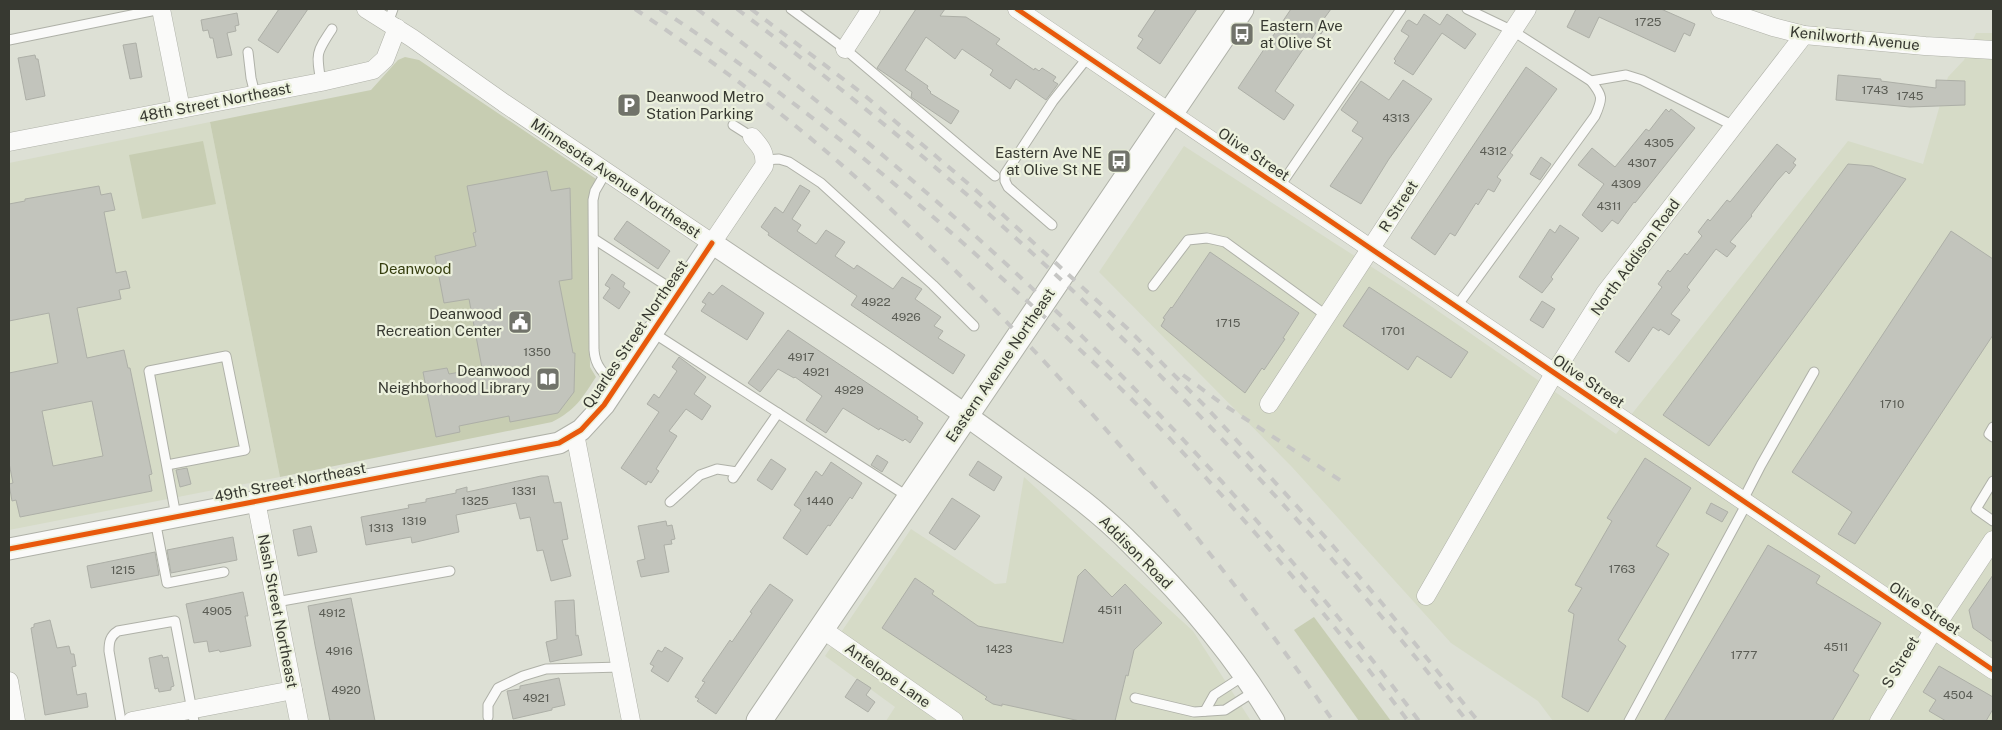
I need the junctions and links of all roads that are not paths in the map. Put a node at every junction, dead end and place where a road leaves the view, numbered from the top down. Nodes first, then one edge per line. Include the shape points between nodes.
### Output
1 (161, 9) edge
2 (366, 9) edge
3 (791, 9) edge
4 (872, 9) edge
5 (1017, 9) edge
6 (1241, 9) edge
7 (1401, 9) edge
8 (1467, 9) edge
9 (1527, 9) edge
10 (1720, 9) edge
11 (393, 20) edge
12 (332, 29) dead end
13 (1513, 31) junction
14 (1804, 35) junction
15 (9, 40) edge
16 (845, 49) junction
17 (1993, 50) edge
18 (248, 52) dead end
19 (1088, 57) junction
20 (1590, 81) junction
21 (321, 82) junction
22 (255, 94) junction
23 (181, 108) junction
24 (1171, 113) junction
25 (733, 125) dead end
26 (1734, 126) junction
27 (752, 137) joint
28 (9, 142) edge
29 (765, 160) junction
30 (606, 172) junction
31 (995, 176) dead end
32 (1280, 186) junction
33 (1052, 225) dead end
34 (594, 239) junction
35 (712, 243) junction
36 (1371, 248) junction
37 (1153, 286) dead end
38 (678, 294) junction
39 (1457, 306) junction
40 (1327, 316) junction
41 (974, 326) dead end
42 (652, 332) junction
43 (1555, 372) junction
44 (1814, 372) dead end
45 (617, 385) junction
46 (1269, 404) dead end
47 (778, 413) junction
48 (966, 415) junction
49 (1993, 427) edge
50 (575, 434) junction
51 (1993, 437) edge
52 (167, 464) junction
53 (1993, 481) edge
54 (910, 498) junction
55 (256, 501) junction
56 (670, 502) dead end
57 (1745, 502) junction
58 (176, 516) junction
59 (155, 520) junction
60 (1993, 521) edge
61 (1993, 540) edge
62 (9, 549) edge
63 (450, 571) dead end
64 (224, 572) dead end
65 (1426, 596) dead end
66 (276, 602) junction
67 (822, 628) junction
68 (1934, 629) junction
69 (621, 667) junction
70 (1993, 670) edge
71 (9, 681) edge
72 (1250, 683) junction
73 (293, 690) junction
74 (1135, 698) dead end
75 (1205, 711) junction
76 (193, 715) edge
77 (488, 718) dead end
78 (16, 721) edge
79 (121, 721) edge
80 (132, 721) edge
81 (299, 721) edge
82 (631, 721) edge
83 (759, 721) edge
84 (954, 721) edge
85 (1274, 721) edge
86 (1629, 721) edge
87 (1879, 721) edge

1 - 15 lane
1 - 23 street
2 - 11 street, Minnesota Avenue Northeast
3 - 16 lane
4 - 16 street
5 - 19 street, Olive Street
6 - 24 main road, Eastern Avenue Northeast
7 - 32 lane
8 - 13 lane
9 - 13 street, R Street
10 - 14 street, Kenilworth Avenue
11 - 21 street, 48th Street Northeast via 384,59 373,70
11 - 30 street, Minnesota Avenue Northeast
12 - 21 lane via 317,54
13 - 20 lane
13 - 36 street, R Street
14 - 17 street, Kenilworth Avenue
14 - 26 street, North Addison Road
16 - 31 lane
18 - 22 lane
19 - 24 street, Olive Street
19 - 33 lane via 1053,101 1005,174 1008,187
20 - 26 lane via 1626,75
20 - 39 lane via 1600,92 1601,101 1595,116
21 - 22 street, 48th Street Northeast
22 - 23 street, 48th Street Northeast
23 - 28 street, 48th Street Northeast
24 - 32 street, Olive Street
24 - 48 main road, Eastern Avenue Northeast
25 - 27 lane
26 - 43 street, North Addison Road via 1617,275
27 - 29 street via 764,152
29 - 35 street, Quarles Street Northeast
29 - 41 lane via 789,162 821,183 933,284
30 - 34 lane via 593,200
30 - 35 street, Minnesota Avenue Northeast
32 - 36 street, Olive Street
34 - 38 lane
34 - 45 lane via 595,362
35 - 38 street, Quarles Street Northeast
35 - 48 street, Minnesota Avenue Northeast
36 - 39 street, Olive Street
36 - 40 street, R Street
37 - 40 lane via 1188,240 1207,238 1225,242
38 - 42 street, Quarles Street Northeast
39 - 43 street, Olive Street
40 - 46 street, R Street
42 - 45 street, Quarles Street Northeast
42 - 47 lane
43 - 57 street, Olive Street
43 - 65 street, North Addison Road
44 - 57 lane via 1761,465
45 - 50 street, Quarles Street Northeast via 596,415
47 - 54 lane
47 - 56 lane via 735,475 717,469 700,476
48 - 54 main road, Eastern Avenue Northeast
48 - 72 street, Addison Road via 1096,512 1132,544 1188,605
49 - 51 lane via 1989,434
50 - 55 street, 49th Street Northeast via 557,443
50 - 69 street
52 - 52 lane via 148,371 226,356 245,450
52 - 58 lane
53 - 60 lane via 1976,509
54 - 67 main road, Eastern Avenue Northeast
55 - 58 street, 49th Street Northeast
55 - 66 street, Nash Street Northeast
57 - 68 street, Olive Street
57 - 86 lane
58 - 59 street, 49th Street Northeast
59 - 62 street, 49th Street Northeast
59 - 64 lane via 167,583
61 - 68 street, S Street
63 - 66 lane
66 - 73 street, Nash Street Northeast
67 - 83 main road, Eastern Avenue Northeast
67 - 84 street, Antelope Lane
68 - 70 street, Olive Street
68 - 87 street, S Street
69 - 77 lane via 546,669 523,676 498,688 488,705
69 - 82 street
71 - 78 street
72 - 75 lane via 1214,695
72 - 75 lane via 1225,710
72 - 85 street, Addison Road
73 - 76 street
73 - 81 street, Nash Street Northeast
74 - 75 lane via 1194,712
76 - 79 lane via 175,621 118,631 112,635 109,651
76 - 80 street

